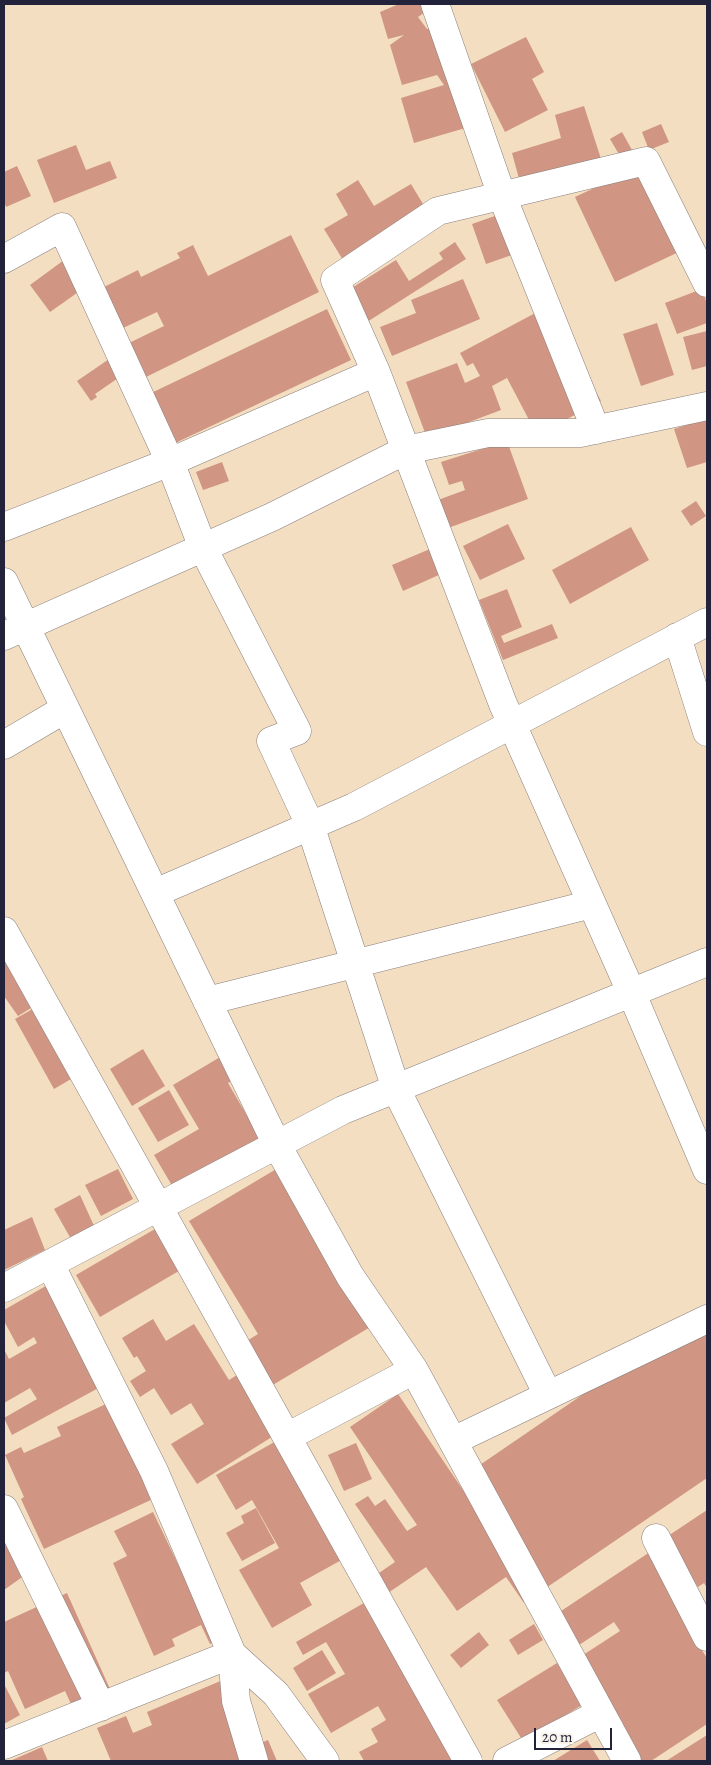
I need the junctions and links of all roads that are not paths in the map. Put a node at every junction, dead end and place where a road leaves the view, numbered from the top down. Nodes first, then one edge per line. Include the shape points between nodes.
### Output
1 (435, 4) edge
2 (502, 196) junction
3 (4, 259) edge
4 (707, 283) edge
5 (376, 372) junction
6 (707, 406) edge
7 (596, 430) junction
8 (406, 450) junction
9 (170, 462) junction
10 (4, 527) edge
11 (203, 548) junction
12 (4, 582) edge
13 (707, 622) edge
14 (14, 632) edge
15 (677, 637) junction
16 (66, 709) junction
17 (512, 724) junction
18 (707, 732) edge
19 (4, 745) edge
20 (310, 825) junction
21 (155, 893) junction
22 (592, 904) junction
23 (4, 931) edge
24 (707, 962) edge
25 (355, 964) junction
26 (632, 994) junction
27 (207, 1001) junction
28 (396, 1089) junction
29 (277, 1145) junction
30 (707, 1170) edge
31 (158, 1207) junction
32 (50, 1264) junction
33 (4, 1288) edge
34 (707, 1319) edge
35 (414, 1370) junction
36 (548, 1395) junction
37 (287, 1437) junction
38 (452, 1441) junction
39 (4, 1509) edge
40 (656, 1538) dead end
41 (707, 1637) edge
42 (232, 1654) junction
43 (101, 1707) junction
44 (601, 1713) junction
45 (4, 1745) edge
46 (254, 1761) edge
47 (325, 1761) edge
48 (468, 1761) edge
49 (507, 1761) edge
50 (627, 1761) edge

1 - 2 street
2 - 4 street via 646,162
2 - 5 street via 438,211 335,280
2 - 7 street
3 - 9 street via 62,227
5 - 8 street
5 - 9 street
6 - 7 street
7 - 8 street via 580,433 488,433
8 - 11 street
8 - 17 street
9 - 10 street
9 - 11 street
11 - 14 street
11 - 20 street via 297,731 271,741
12 - 14 street
13 - 15 street
14 - 16 street
15 - 17 street
15 - 18 street
16 - 19 street
16 - 21 street
17 - 20 street via 354,807
17 - 22 street
20 - 21 street
20 - 25 street
21 - 27 street
22 - 25 street
22 - 26 street
23 - 31 street
24 - 26 street
25 - 27 street
25 - 28 street
26 - 28 street
26 - 30 street
27 - 29 street
28 - 29 street via 343,1110
28 - 36 street
29 - 31 street
29 - 35 street via 350,1276
31 - 32 street
31 - 37 street
32 - 33 street
32 - 42 street via 154,1471
34 - 36 street
35 - 37 street
35 - 38 street
36 - 38 street
37 - 48 street
38 - 44 street
39 - 43 street
40 - 41 street
42 - 43 street
42 - 46 street via 236,1701
42 - 47 street via 276,1694
43 - 45 street
44 - 49 street
44 - 50 street

